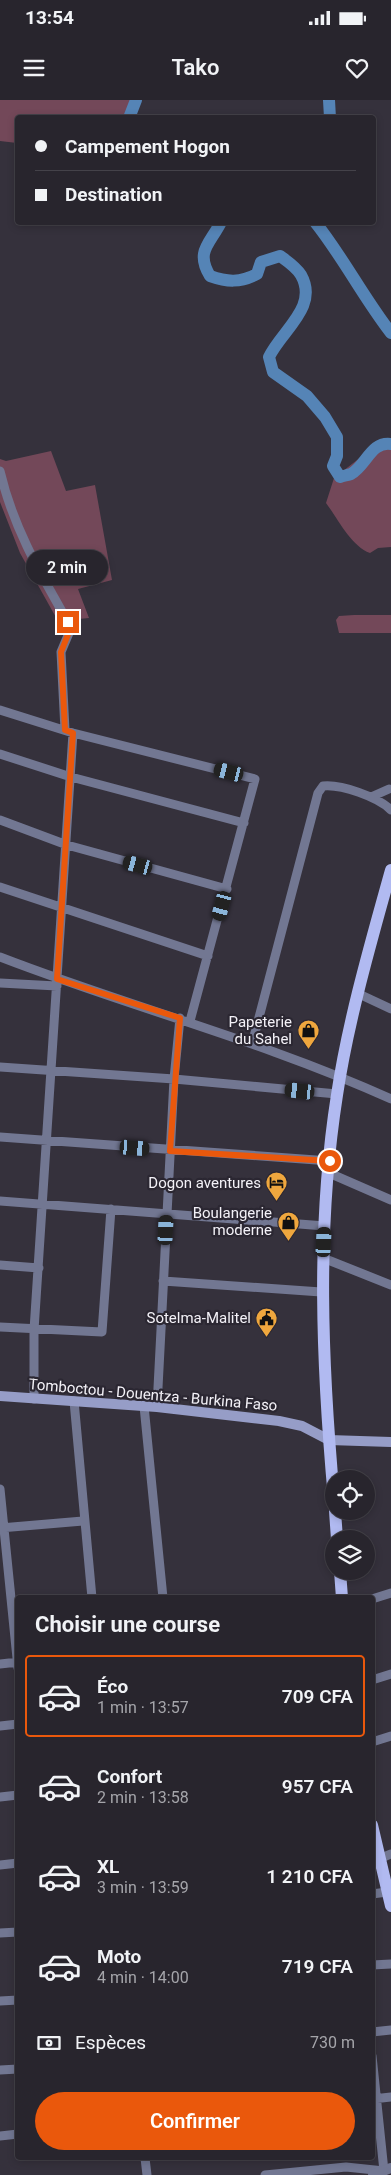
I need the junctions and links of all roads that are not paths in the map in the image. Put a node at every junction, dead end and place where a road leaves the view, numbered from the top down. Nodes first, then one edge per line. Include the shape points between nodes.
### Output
1 (0, 471) edge
2 (0, 710) edge
3 (69, 732) junction
4 (0, 754) edge
5 (71, 777) junction
6 (389, 789) dead end
7 (371, 797) junction
8 (391, 810) edge
9 (0, 820) edge
10 (244, 823) junction
11 (67, 845) junction
12 (391, 870) edge
13 (0, 888) edge
14 (227, 889) junction
15 (62, 906) junction
16 (208, 956) junction
17 (0, 957) edge
18 (0, 983) edge
19 (57, 983) junction
20 (359, 994) junction
21 (391, 1008) edge
22 (180, 1018) junction
23 (190, 1021) junction
24 (252, 1044) junction
25 (0, 1067) edge
26 (52, 1071) junction
27 (341, 1076) junction
28 (174, 1079) junction
29 (337, 1094) junction
30 (391, 1099) edge
31 (0, 1137) edge
32 (47, 1140) junction
33 (170, 1151) junction
34 (329, 1167) junction
35 (391, 1200) edge
36 (0, 1201) edge
37 (43, 1205) junction
38 (111, 1209) junction
39 (166, 1213) junction
40 (325, 1226) junction
41 (324, 1258) junction
42 (0, 1264) edge
43 (39, 1268) junction
44 (163, 1281) junction
45 (391, 1285) edge
46 (321, 1292) junction
47 (0, 1327) edge
48 (34, 1330) junction
49 (0, 1396) edge
50 (34, 1399) junction
51 (74, 1401) junction
52 (144, 1406) junction
53 (157, 1407) junction
54 (329, 1440) junction
55 (391, 1442) edge
56 (332, 1470) edge
57 (0, 1489) edge
58 (84, 1521) junction
59 (2, 1528) edge
60 (341, 1580) edge
61 (391, 1593) edge
62 (10, 1595) junction
63 (92, 1595) edge
64 (163, 1595) edge
65 (342, 1595) edge
66 (0, 1596) edge
67 (375, 1598) edge
68 (15, 1643) edge
69 (15, 1662) edge
70 (0, 1664) edge
71 (391, 1674) edge
72 (375, 1679) edge
73 (15, 1724) edge
74 (0, 1726) edge
75 (391, 1736) edge
76 (375, 1741) edge
77 (15, 1795) edge
78 (0, 1797) edge
79 (375, 1832) edge
80 (385, 1857) edge
81 (15, 1863) edge
82 (0, 1865) edge
83 (387, 1892) junction
84 (375, 1894) edge
85 (391, 1906) edge
86 (15, 1932) edge
87 (0, 1934) edge
88 (391, 1964) edge
89 (375, 1965) edge
90 (15, 2000) edge
91 (0, 2001) edge
92 (391, 2030) edge
93 (375, 2032) edge
94 (15, 2068) edge
95 (0, 2070) edge
96 (391, 2097) edge
97 (375, 2099) edge
98 (15, 2134) edge
99 (0, 2136) edge
100 (145, 2160) edge
101 (387, 2170) edge
102 (147, 2175) edge
103 (265, 2175) edge
104 (373, 2175) edge

1 - 3 street via 8,504 30,553 68,622 69,632 61,652
2 - 3 street
3 - 5 street
3 - 10 street via 255,779
4 - 5 street
5 - 10 street
5 - 11 street
6 - 7 street
7 - 8 street
7 - 24 street via 330,785 322,786 318,793
9 - 11 street
10 - 14 street
11 - 14 street
11 - 15 street
12 - 20 main road
13 - 15 street
14 - 16 street
15 - 16 street
15 - 19 street
16 - 23 street
17 - 19 street
18 - 19 street
19 - 22 street
19 - 26 street
20 - 21 street
20 - 27 main road
22 - 23 street
22 - 28 street
23 - 24 street
24 - 27 street
25 - 26 street
26 - 28 street
26 - 32 street
27 - 29 main road
27 - 30 street
28 - 29 street
28 - 33 street
29 - 34 main road
31 - 32 street
32 - 33 street
32 - 37 street
33 - 34 street
33 - 39 street
34 - 35 street
34 - 40 main road
36 - 37 street
37 - 38 street
37 - 43 street
38 - 39 street
38 - 48 street via 102,1332
39 - 40 street
39 - 44 street
40 - 41 main road
41 - 45 street
41 - 46 main road
42 - 43 street
43 - 48 street
44 - 46 street
44 - 53 street
46 - 54 main road
47 - 48 street
48 - 50 street
49 - 50 main road, Tomboctou - Douentza - Burkina Faso
50 - 51 main road, Tomboctou - Douentza - Burkina Faso
51 - 52 main road, Tomboctou - Douentza - Burkina Faso
51 - 58 street
52 - 53 main road, Tomboctou - Douentza - Burkina Faso
52 - 64 street
53 - 54 main road, Tomboctou - Douentza - Burkina Faso via 279,1421 302,1426
54 - 55 main road
54 - 56 main road
57 - 59 street
58 - 59 street
58 - 63 street
59 - 62 street
60 - 65 main road
61 - 67 street
62 - 66 street
62 - 68 street
69 - 70 street
71 - 72 street
73 - 74 street
75 - 76 street
77 - 78 street
79 - 80 main road
80 - 83 main road
81 - 82 street
83 - 84 street
83 - 85 main road
86 - 87 street
88 - 89 street
90 - 91 street
92 - 93 street
94 - 95 street
96 - 97 street
97 - 101 street
98 - 99 street
100 - 102 street
101 - 103 street via 346,2167
101 - 104 street

